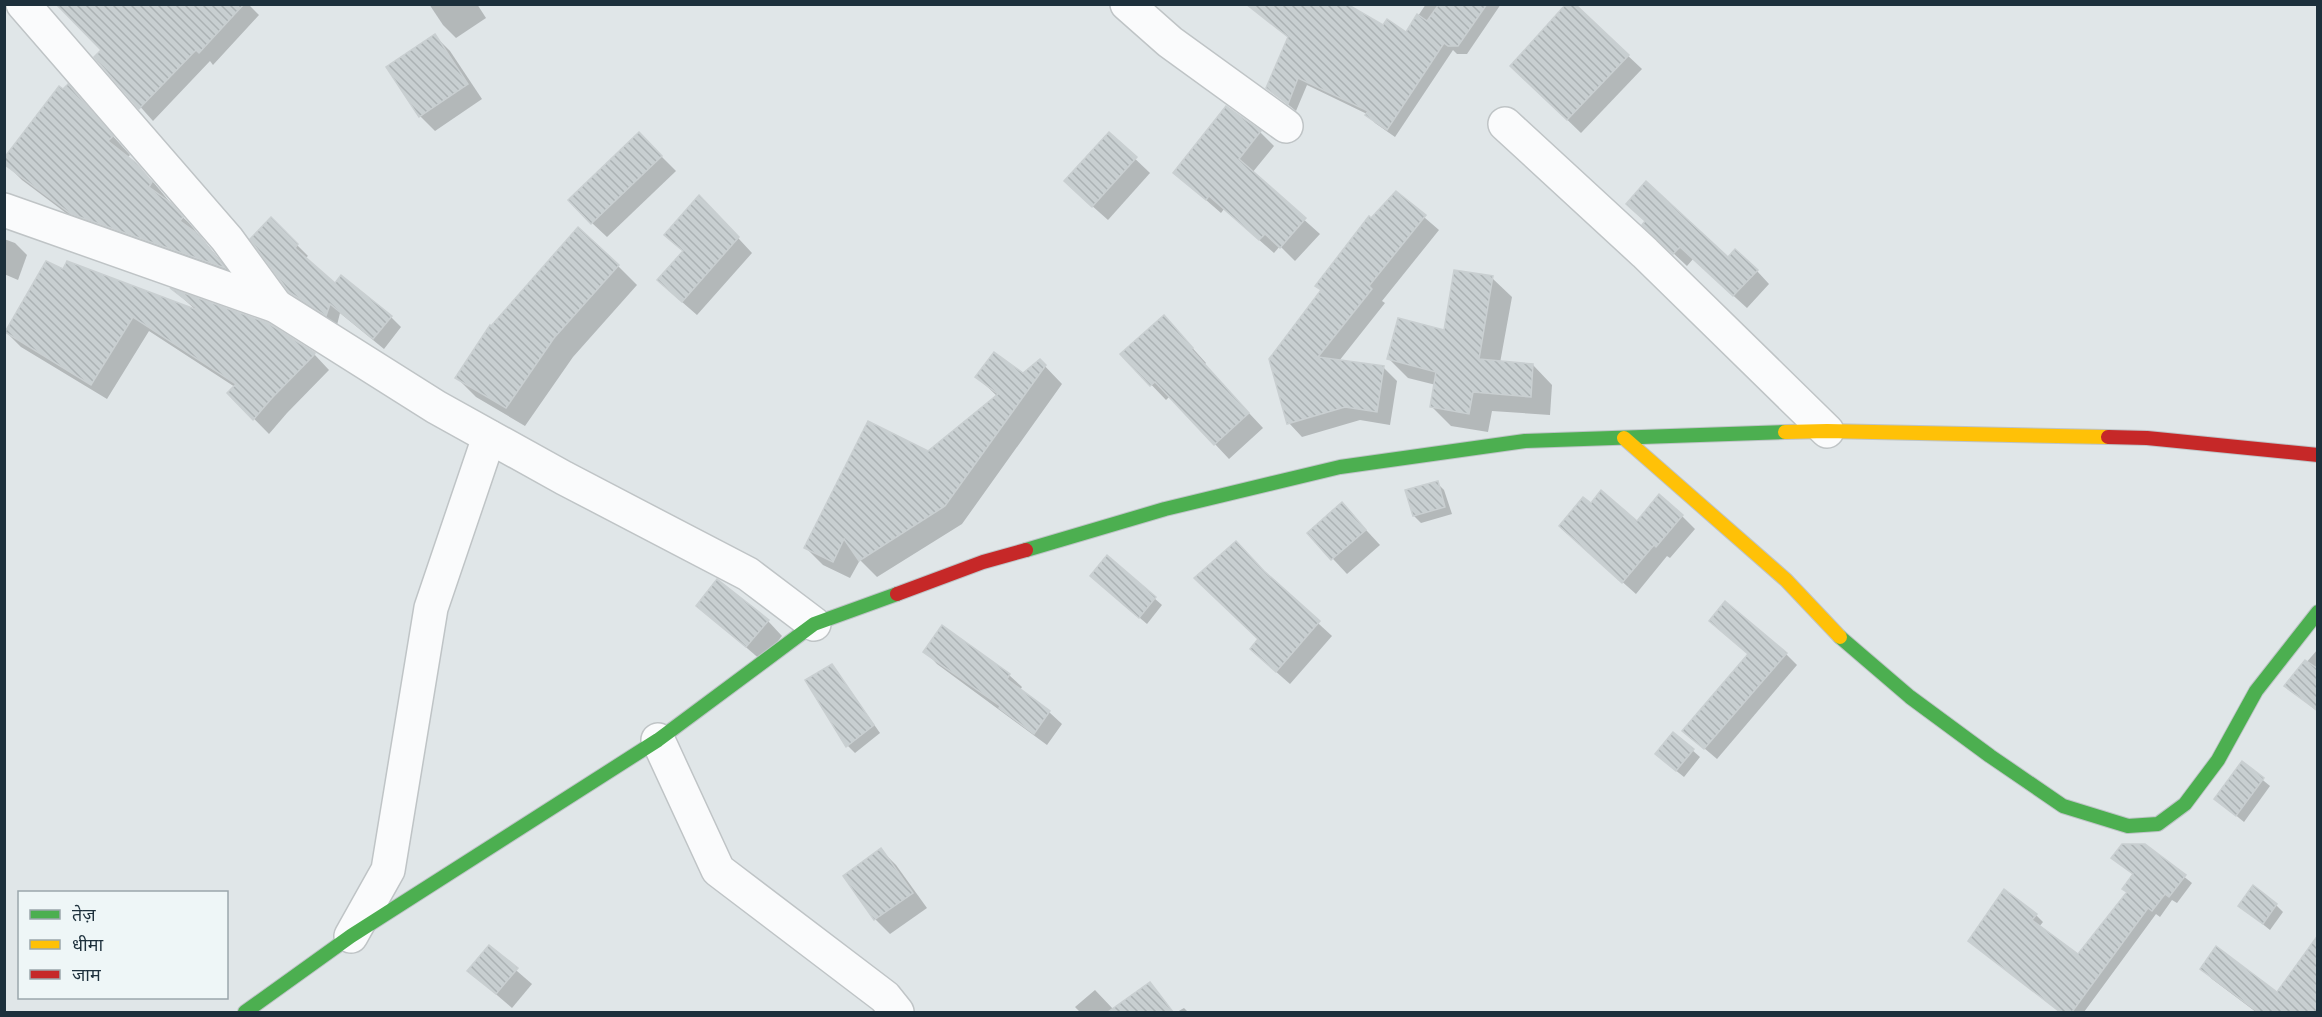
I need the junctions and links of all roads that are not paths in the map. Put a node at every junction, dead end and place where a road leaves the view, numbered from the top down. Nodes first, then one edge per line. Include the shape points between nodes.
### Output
1 (23, 4) edge
2 (1127, 4) edge
3 (1505, 124) dead end
4 (1287, 126) dead end
5 (4, 210) edge
6 (276, 306) junction
7 (1827, 431) junction
8 (489, 436) junction
9 (1624, 438) junction
10 (2318, 455) edge
11 (2318, 612) edge
12 (814, 624) junction
13 (658, 741) junction
14 (351, 936) junction
15 (245, 1012) edge
16 (897, 1012) edge

1 - 6 street via 227,239
2 - 4 street via 1170,42
3 - 7 street via 1645,253
5 - 6 street
6 - 8 street
7 - 9 street
7 - 10 street via 2147,438
8 - 12 street via 748,574
8 - 14 street via 431,608 388,870
9 - 11 street via 1786,580 1838,635 1910,697 2063,806 2128,826 2158,824 2185,804 2218,760 2256,691
9 - 12 street via 1525,441 1340,467 1165,509 983,562
12 - 13 street
13 - 14 street
13 - 16 street via 718,870 885,998
14 - 15 street

